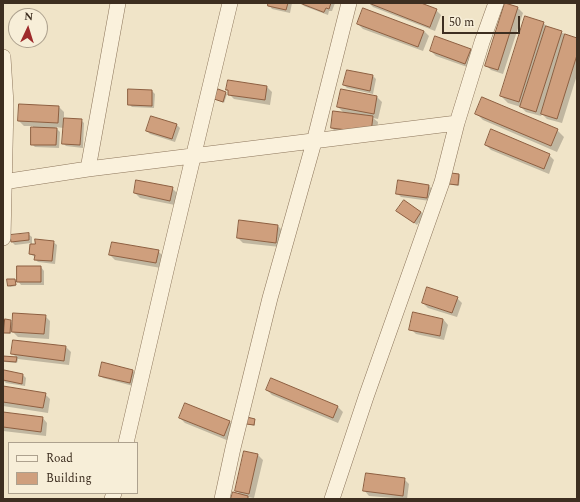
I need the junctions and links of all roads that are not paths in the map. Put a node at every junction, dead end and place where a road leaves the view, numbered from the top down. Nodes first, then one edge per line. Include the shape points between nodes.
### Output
1 (118, 3) edge
2 (230, 3) edge
3 (349, 3) edge
4 (496, 3) edge
5 (3, 57) edge
6 (457, 123) junction
7 (314, 142) junction
8 (193, 156) junction
9 (88, 169) junction
10 (4, 182) edge
11 (3, 238) edge
12 (126, 442) edge
13 (222, 499) edge
14 (332, 499) edge

1 - 9 street
2 - 8 street
3 - 7 street
4 - 6 street
5 - 10 street via 6,104
6 - 7 street
6 - 14 street via 442,182
7 - 8 street
7 - 13 street via 270,298
8 - 9 street
8 - 12 street
9 - 10 street
10 - 11 street

